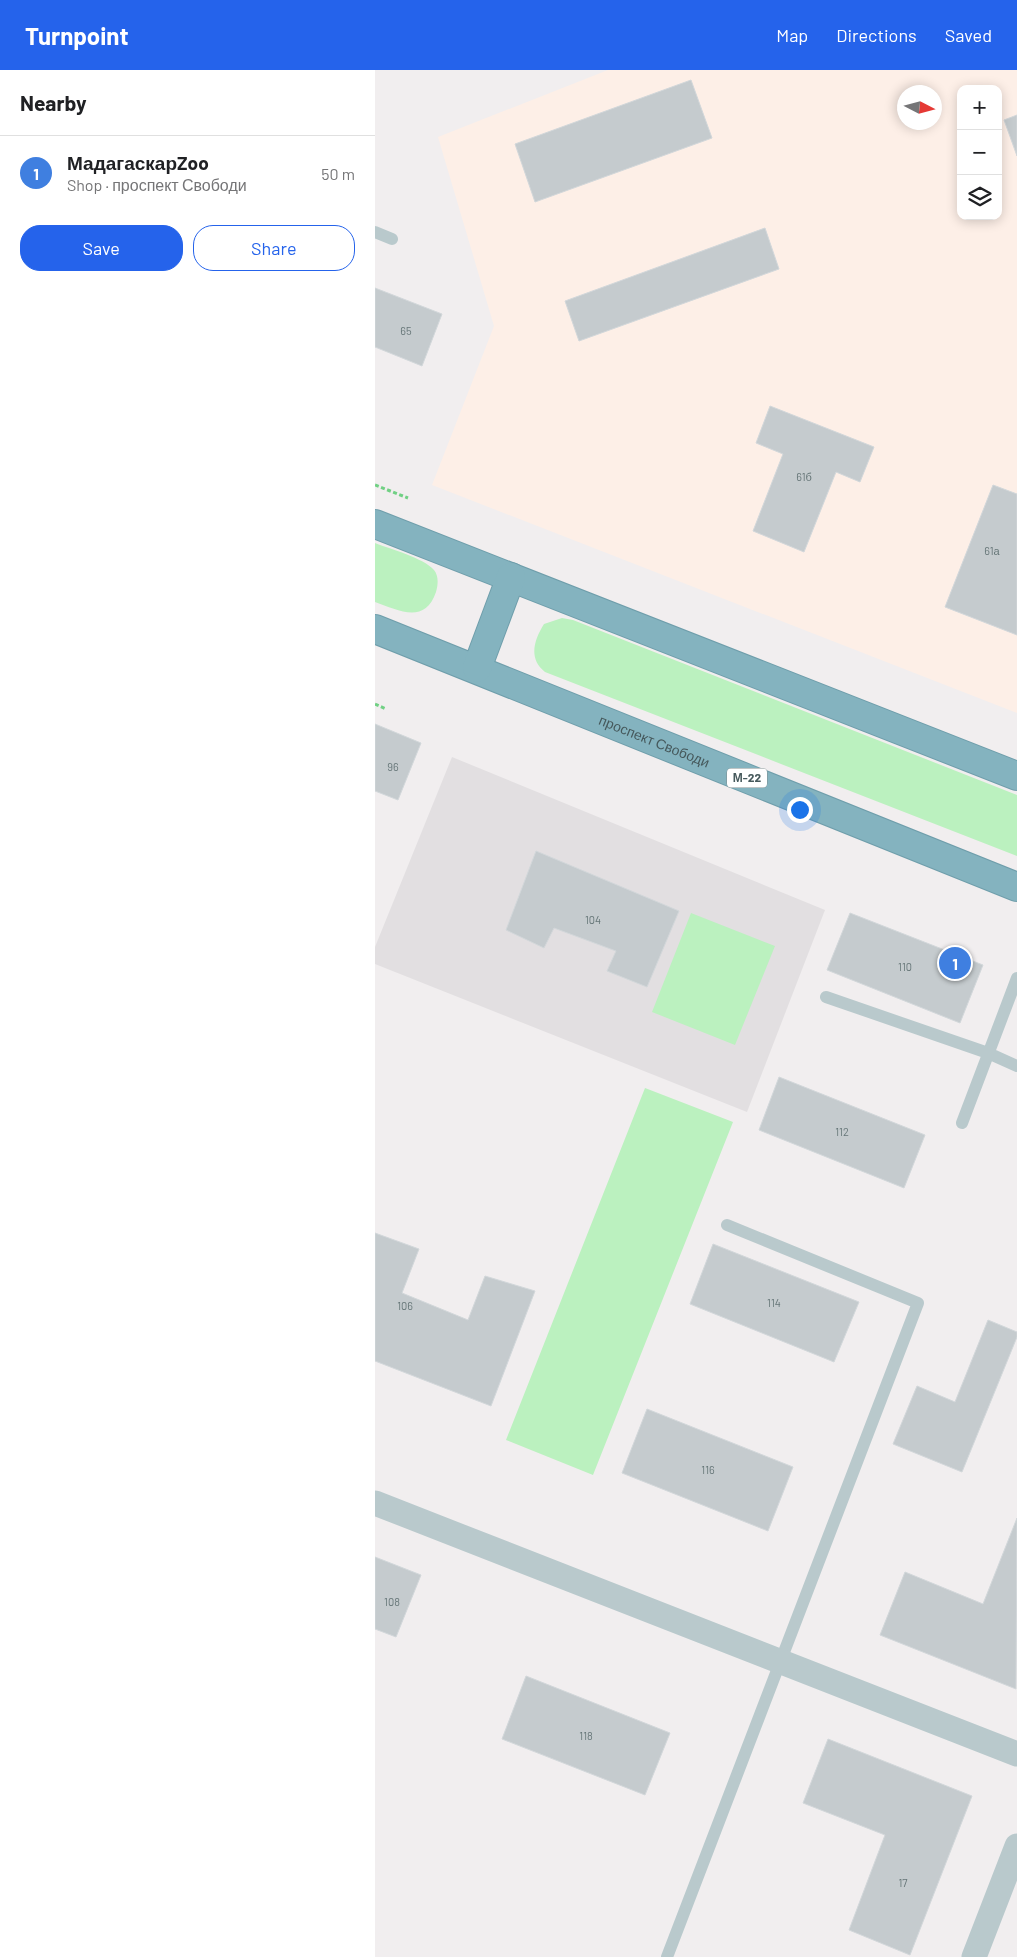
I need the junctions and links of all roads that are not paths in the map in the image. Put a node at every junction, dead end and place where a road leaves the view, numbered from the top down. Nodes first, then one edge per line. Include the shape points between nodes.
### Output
1 (375, 232) edge
2 (392, 239) dead end
3 (375, 524) edge
4 (511, 576) junction
5 (375, 629) edge
6 (477, 668) junction
7 (1017, 776) edge
8 (1017, 887) edge
9 (1017, 978) edge
10 (826, 996) dead end
11 (988, 1053) junction
12 (1017, 1066) edge
13 (962, 1123) dead end
14 (727, 1225) dead end
15 (375, 1503) edge
16 (780, 1662) junction
17 (1017, 1754) edge
18 (1017, 1846) edge
19 (667, 1957) edge
20 (974, 1957) edge

1 - 2 lane
3 - 4 highway
4 - 6 highway
4 - 7 highway
5 - 6 highway, проспект Свободи / М-22
6 - 8 highway, проспект Свободи / М-22
9 - 11 lane
10 - 11 lane
11 - 12 lane
11 - 13 lane
14 - 16 lane via 918,1303
15 - 16 street
16 - 17 street
16 - 19 lane
18 - 20 street

